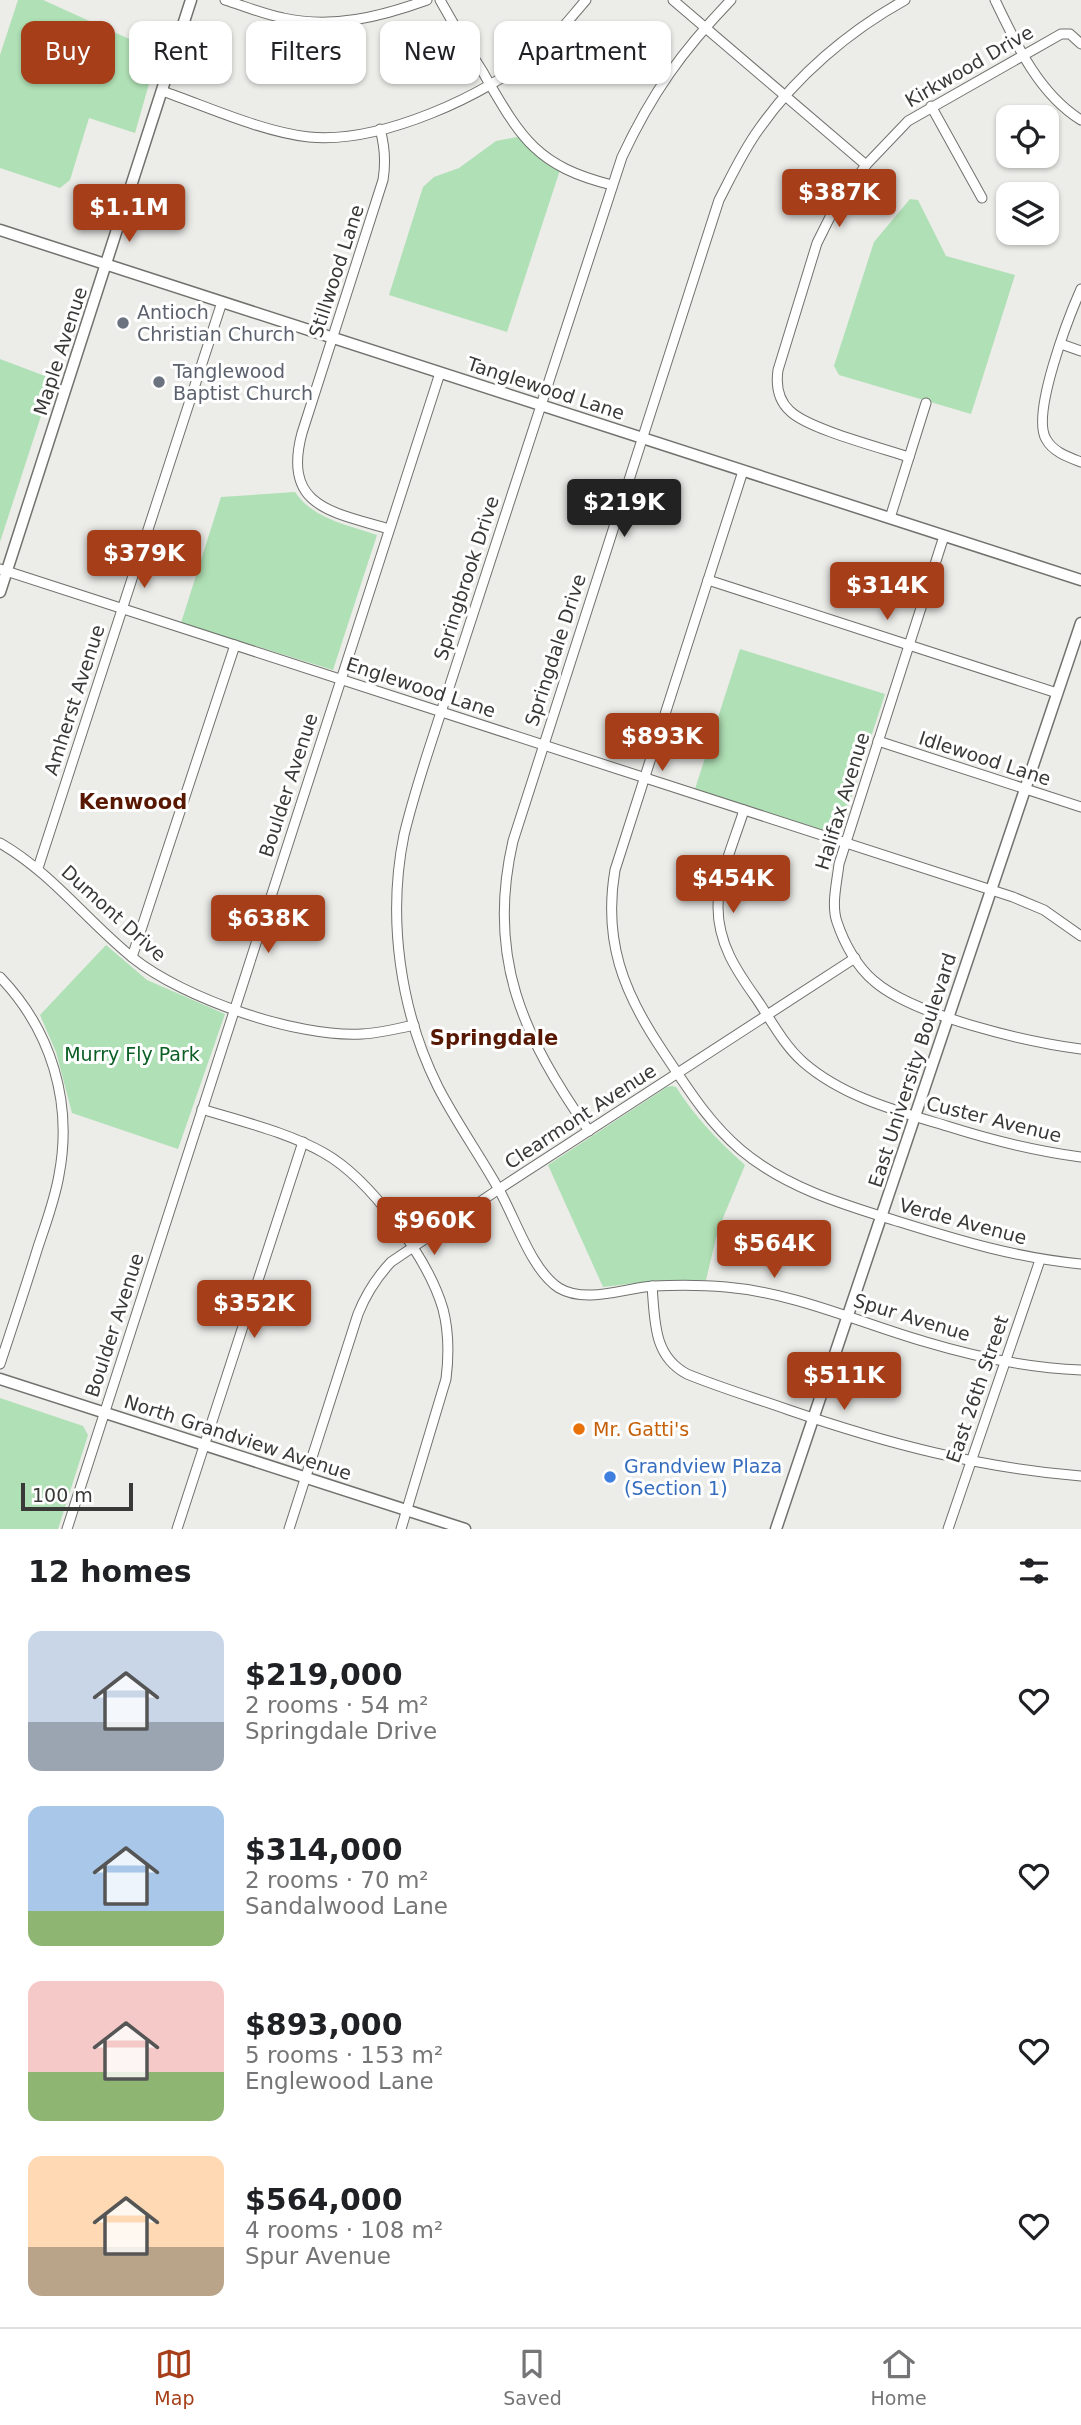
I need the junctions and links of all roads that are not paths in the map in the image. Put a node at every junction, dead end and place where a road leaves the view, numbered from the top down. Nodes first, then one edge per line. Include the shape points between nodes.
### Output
1 (191, 0) edge
2 (225, 0) edge
3 (427, 0) edge
4 (440, 0) edge
5 (586, 0) edge
6 (673, 0) edge
7 (731, 0) edge
8 (905, 0) edge
9 (995, 0) edge
10 (706, 28) junction
11 (1081, 44) edge
12 (1024, 55) junction
13 (490, 85) junction
14 (162, 90) junction
15 (786, 96) junction
16 (932, 106) junction
17 (1081, 120) edge
18 (380, 129) junction
19 (866, 165) junction
20 (612, 185) junction
21 (982, 198) dead end
22 (0, 230) edge
23 (106, 264) junction
24 (1081, 289) edge
25 (222, 302) junction
26 (333, 338) junction
27 (1061, 344) junction
28 (1081, 351) edge
29 (440, 373) junction
30 (926, 403) dead end
31 (541, 405) junction
32 (641, 438) junction
33 (909, 457) junction
34 (1081, 462) edge
35 (743, 471) junction
36 (890, 518) junction
37 (389, 530) junction
38 (944, 536) junction
39 (3, 570) edge
40 (708, 580) junction
41 (1081, 580) edge
42 (0, 592) edge
43 (123, 608) junction
44 (1081, 622) edge
45 (235, 645) junction
46 (909, 645) junction
47 (341, 679) junction
48 (1057, 693) junction
49 (441, 712) junction
50 (878, 741) junction
51 (543, 745) junction
52 (645, 778) junction
53 (1024, 789) junction
54 (1081, 807) edge
55 (744, 810) junction
56 (846, 843) junction
57 (0, 844) edge
58 (38, 868) junction
59 (991, 890) junction
60 (1081, 936) edge
61 (132, 957) junction
62 (855, 958) junction
63 (0, 977) edge
64 (235, 1009) junction
65 (768, 1015) junction
66 (949, 1018) junction
67 (414, 1025) junction
68 (1081, 1049) edge
69 (677, 1073) junction
70 (202, 1109) junction
71 (915, 1117) junction
72 (589, 1131) junction
73 (303, 1142) junction
74 (1081, 1157) edge
75 (499, 1189) junction
76 (882, 1217) junction
77 (412, 1247) junction
78 (1040, 1260) junction
79 (1081, 1264) edge
80 (652, 1286) junction
81 (848, 1316) junction
82 (1005, 1362) junction
83 (0, 1364) edge
84 (1081, 1370) edge
85 (0, 1379) edge
86 (104, 1412) junction
87 (813, 1418) junction
88 (205, 1445) junction
89 (971, 1462) junction
90 (1081, 1476) edge
91 (305, 1477) junction
92 (407, 1510) junction
93 (67, 1529) edge
94 (177, 1529) edge
95 (289, 1529) edge
96 (401, 1529) edge
97 (465, 1529) edge
98 (776, 1529) edge
99 (948, 1529) edge

1 - 14 main road, Maple Avenue
2 - 3 street via 280,18 332,22 374,17
4 - 13 street
5 - 13 street via 542,49
6 - 10 street
7 - 10 street, Springbrook Drive
8 - 15 street, Springdale Drive via 848,37
9 - 12 street
10 - 15 street
10 - 20 street, Springbrook Drive via 665,77
11 - 12 street, Kirkwood Drive via 1070,34 1061,34
12 - 16 street, Kirkwood Drive
12 - 17 street via 1054,98
13 - 18 street via 442,109
13 - 20 street via 517,130 540,153 567,170
14 - 18 street via 289,134 334,138
14 - 23 main road, Maple Avenue
15 - 19 street
15 - 32 street, Springdale Drive via 760,127 719,200
16 - 19 street, Kirkwood Drive via 908,121
16 - 21 street
18 - 26 street, Stillwood Lane via 386,155 383,180
19 - 33 street, Kirkwood Drive via 834,209 817,243 777,381 785,405 796,416
20 - 31 street, Springbrook Drive
22 - 23 main road, Tanglewood Lane
23 - 25 main road, Tanglewood Lane
23 - 39 main road, Maple Avenue
24 - 27 street
25 - 26 main road, Tanglewood Lane
25 - 43 street, Amherst Avenue
26 - 29 main road, Tanglewood Lane
26 - 37 street, Stillwood Lane via 296,454 296,472 318,503
27 - 28 street
27 - 34 street via 1041,424 1050,445
29 - 31 main road, Tanglewood Lane
29 - 37 street, Boulder Avenue
30 - 33 street
31 - 32 main road, Tanglewood Lane
31 - 49 street, Springbrook Drive
32 - 35 main road, Tanglewood Lane
32 - 51 street, Springdale Drive
33 - 36 street
35 - 36 main road, Tanglewood Lane
35 - 40 street, Verde Avenue
36 - 38 main road, Tanglewood Lane
37 - 47 street, Boulder Avenue
38 - 41 main road, Tanglewood Lane
38 - 46 street, Halifax Avenue
39 - 42 main road, Maple Avenue
39 - 43 street, Englewood Lane
40 - 46 street
40 - 52 street, Verde Avenue
43 - 45 street, Englewood Lane
43 - 58 street, Amherst Avenue
44 - 48 main road, East University Boulevard
45 - 47 street, Englewood Lane
45 - 61 street
46 - 48 street
46 - 50 street, Halifax Avenue
47 - 49 street, Englewood Lane
47 - 64 street, Boulder Avenue
48 - 53 main road, East University Boulevard
49 - 51 street, Englewood Lane
49 - 67 street, Springbrook Drive via 404,836 398,888 397,935
50 - 53 street, Idlewood Lane
50 - 56 street, Halifax Avenue
51 - 52 street, Englewood Lane
51 - 72 street, Springdale Drive via 508,862 504,936 526,1024
52 - 55 street, Englewood Lane
52 - 69 street, Verde Avenue via 615,870 611,924 629,993
53 - 54 street, Idlewood Lane
53 - 59 main road, East University Boulevard
55 - 56 street, Englewood Lane
55 - 65 street, Custer Avenue via 720,890 719,925 732,962
56 - 59 street, Englewood Lane
56 - 62 street, Halifax Avenue via 835,892 836,920
57 - 58 street, Dumont Drive
58 - 61 street, Dumont Drive
59 - 60 street, Englewood Lane via 1044,910
59 - 66 main road, East University Boulevard
61 - 64 street, Dumont Drive via 200,998
62 - 65 street, Clearmont Avenue
62 - 66 street, Halifax Avenue via 881,987
63 - 83 street via 27,1010 49,1053 61,1096 64,1136 54,1197
64 - 67 street, Dumont Drive via 335,1033
64 - 70 street, Boulder Avenue
65 - 69 street, Clearmont Avenue
65 - 71 street, Custer Avenue via 791,1050 833,1084
66 - 68 street, Halifax Avenue via 1026,1040
66 - 71 main road, East University Boulevard
67 - 75 street, Springbrook Drive via 438,1086
69 - 72 street, Clearmont Avenue
69 - 76 street, Verde Avenue via 704,1112 741,1150 778,1176
70 - 73 street
70 - 86 street, Boulder Avenue
71 - 74 street, Custer Avenue via 1040,1152
71 - 76 main road, East University Boulevard
72 - 75 street, Clearmont Avenue
73 - 77 street via 337,1161 365,1185
73 - 88 street
75 - 77 street, Clearmont Avenue
75 - 80 street, Spur Avenue via 535,1259 559,1288 583,1294
76 - 78 street, Verde Avenue via 982,1248
76 - 81 main road, East University Boulevard
77 - 91 street, Clearmont Avenue via 391,1262 366,1295
77 - 92 street via 443,1309 448,1361
78 - 79 street, Verde Avenue
78 - 82 street, East 26th Street
80 - 81 street, Spur Avenue via 726,1287 787,1297
80 - 87 street via 660,1344 673,1365 710,1383
81 - 82 street, Spur Avenue
81 - 87 main road, East University Boulevard
82 - 84 street, Spur Avenue
82 - 89 street, East 26th Street
85 - 86 main road, North Grandview Avenue
86 - 88 main road, North Grandview Avenue
86 - 93 street, Boulder Avenue
87 - 89 street
87 - 98 main road, East University Boulevard
88 - 91 main road, North Grandview Avenue
88 - 94 street
89 - 90 street
89 - 99 street, East 26th Street
91 - 92 main road, North Grandview Avenue
91 - 95 street, Clearmont Avenue
92 - 96 street
92 - 97 main road, North Grandview Avenue

